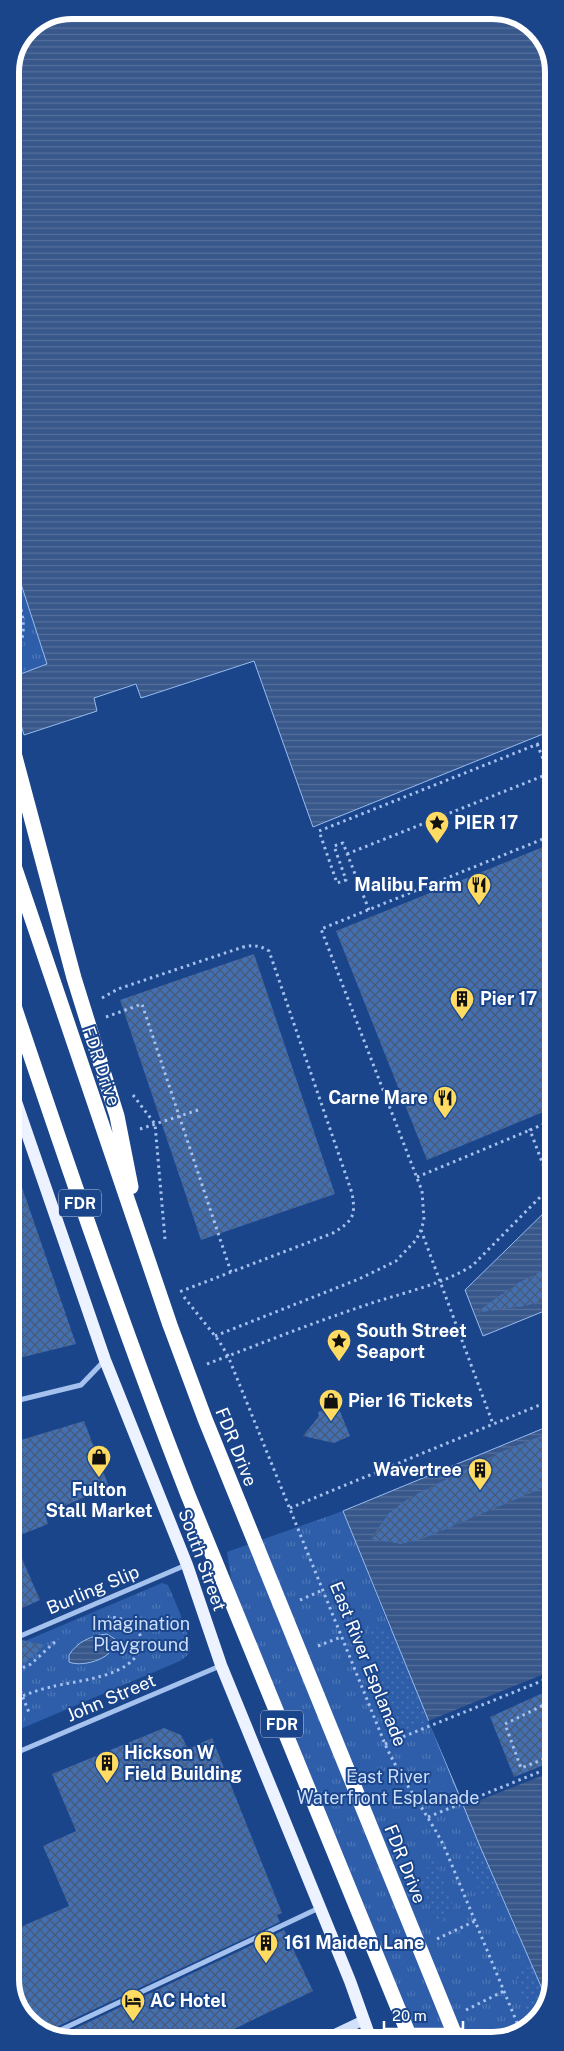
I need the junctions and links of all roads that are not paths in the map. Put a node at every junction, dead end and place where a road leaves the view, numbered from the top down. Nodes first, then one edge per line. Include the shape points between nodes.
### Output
1 (19, 772) edge
2 (19, 883) edge
3 (19, 1021) edge
4 (19, 1110) edge
5 (142, 1244) junction
6 (105, 1360) junction
7 (19, 1400) edge
8 (187, 1564) junction
9 (19, 1637) edge
10 (222, 1665) junction
11 (19, 1752) edge
12 (320, 1908) junction
13 (364, 2020) junction
14 (60, 2030) edge
15 (339, 2032) edge
16 (369, 2032) edge
17 (408, 2032) edge
18 (454, 2032) edge

1 - 5 highway, bridge via 74,978 117,1116
2 - 5 highway, FDR Drive / FDR, bridge
3 - 17 highway, FDR, bridge via 89,1229 188,1496
4 - 6 main road, South Street
5 - 18 highway, FDR Drive / FDR, bridge via 204,1420
6 - 7 street via 81,1385
6 - 8 main road, South Street
8 - 9 street, Burling Slip
8 - 10 main road, South Street
10 - 11 street, John Street
10 - 12 main road, South Street
12 - 13 main road, South Street
12 - 14 street
13 - 15 street
13 - 16 main road, South Street

